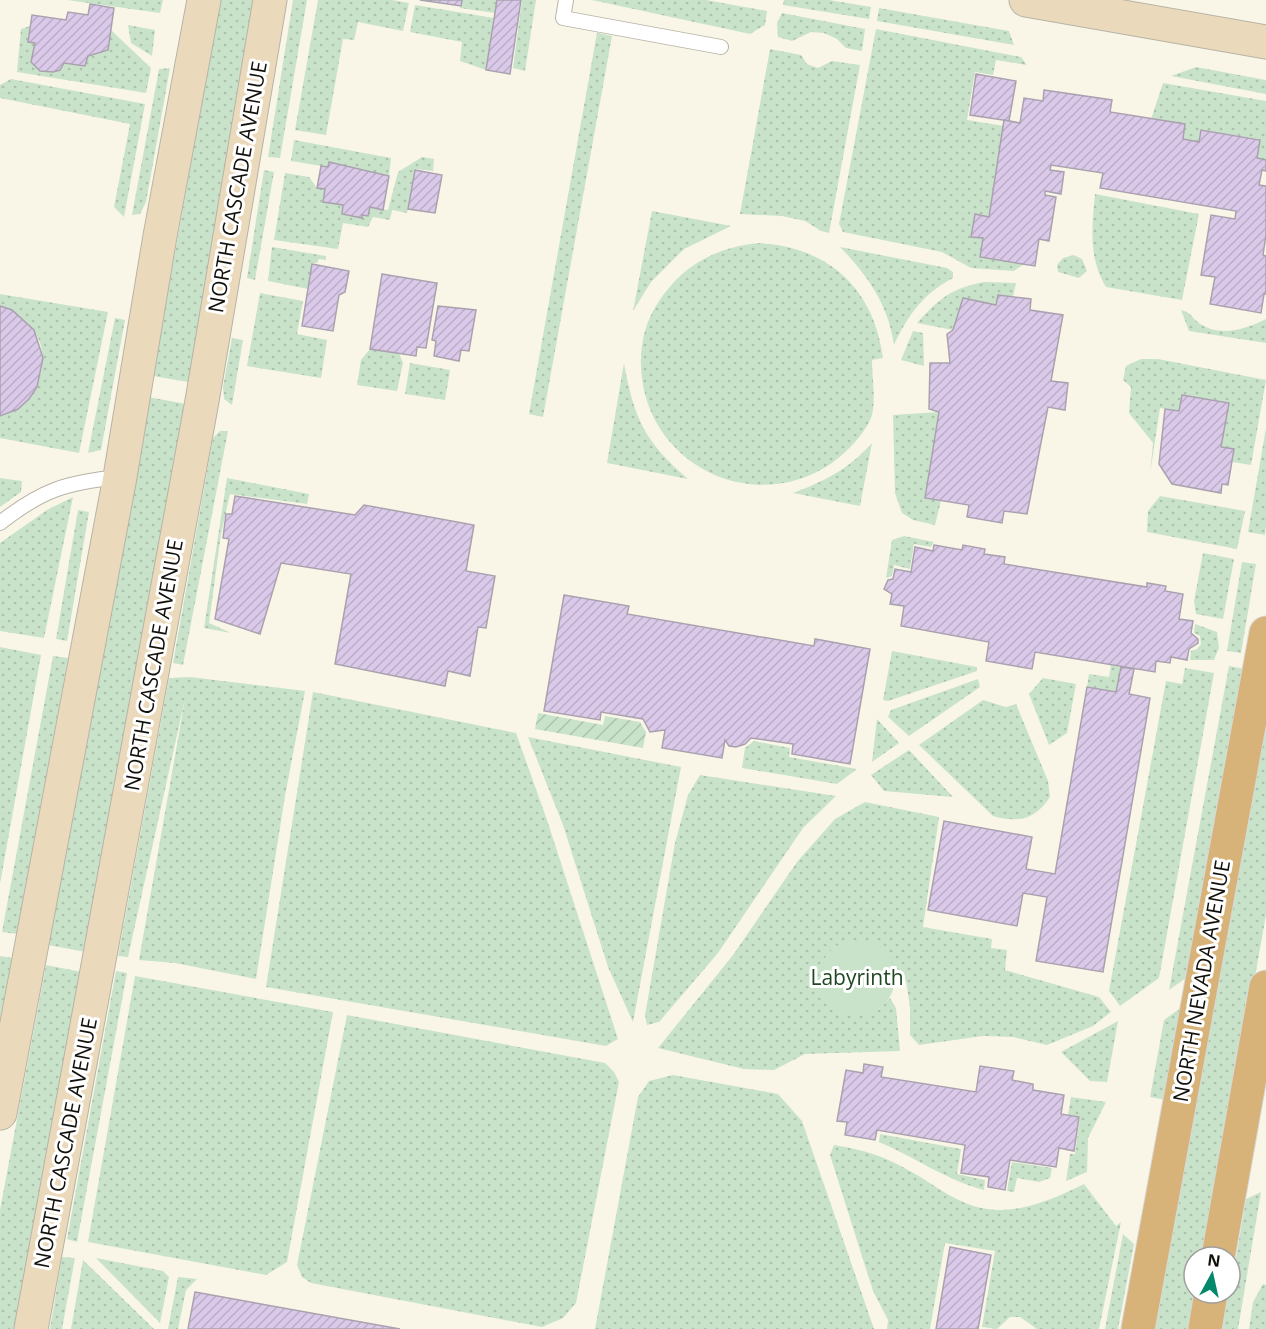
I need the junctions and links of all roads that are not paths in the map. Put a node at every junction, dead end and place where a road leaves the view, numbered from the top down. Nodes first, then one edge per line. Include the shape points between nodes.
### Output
1 (204, 0) edge
2 (270, 0) edge
3 (566, 0) edge
4 (1026, 0) edge
5 (1106, 7) edge
6 (1266, 42) edge
7 (721, 47) dead end
8 (120, 477) junction
9 (0, 523) edge
10 (1266, 633) edge
11 (1266, 987) edge
12 (0, 1113) edge
13 (1220, 1245) edge
14 (1209, 1305) edge
15 (31, 1329) edge
16 (1138, 1329) edge
17 (1205, 1329) edge

1 - 8 main road
2 - 15 main road, NORTH CASCADE AVENUE via 198,424
3 - 7 lane via 563,18
4 - 5 main road
5 - 6 main road
8 - 9 lane via 78,481 42,494
8 - 12 main road
10 - 16 main road, NORTH NEVADA AVENUE
11 - 13 main road
14 - 17 main road

